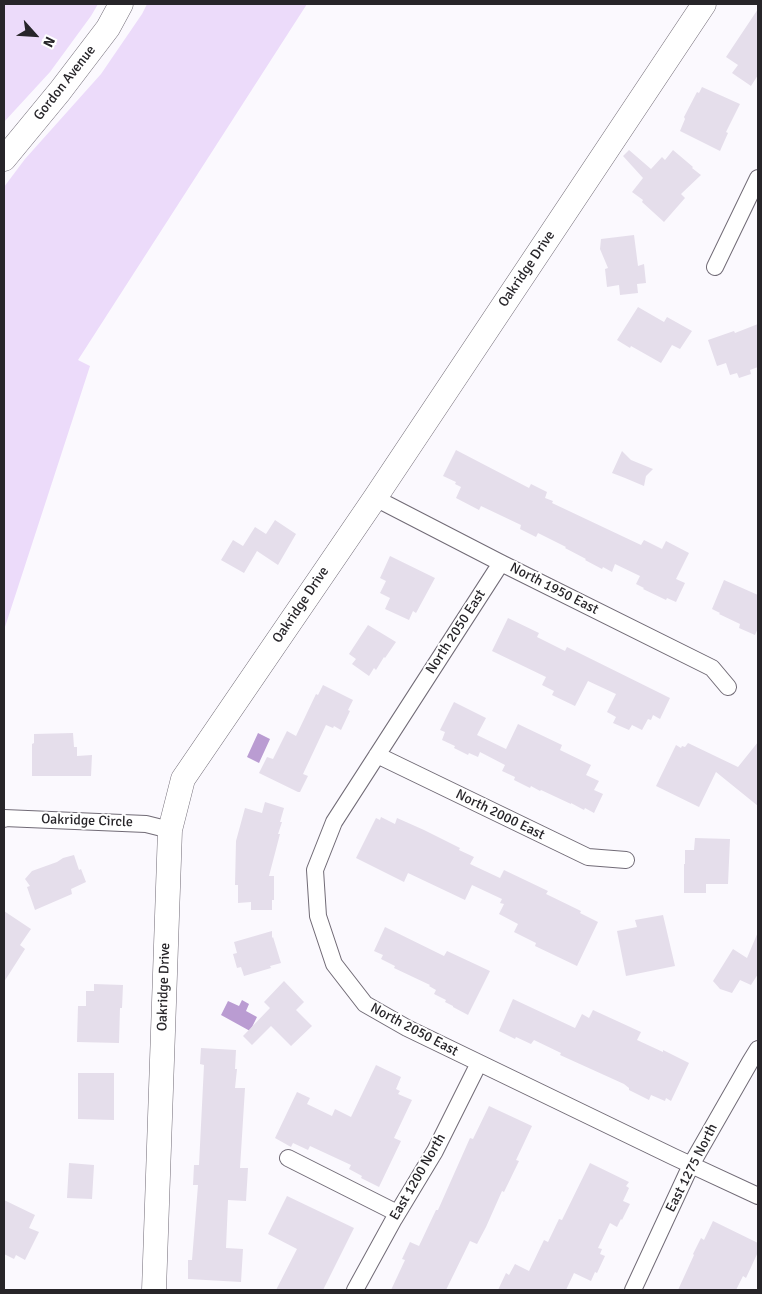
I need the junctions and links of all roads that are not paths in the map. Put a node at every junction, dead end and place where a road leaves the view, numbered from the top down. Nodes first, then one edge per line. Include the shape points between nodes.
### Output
1 (121, 4) edge
2 (704, 4) edge
3 (4, 159) edge
4 (758, 178) edge
5 (715, 267) dead end
6 (375, 498) junction
7 (501, 563) junction
8 (728, 687) dead end
9 (377, 755) junction
10 (4, 819) edge
11 (170, 830) junction
12 (626, 860) dead end
13 (758, 1049) edge
14 (479, 1063) junction
15 (288, 1158) dead end
16 (691, 1165) junction
17 (758, 1196) edge
18 (397, 1213) junction
19 (154, 1290) edge
20 (355, 1290) edge
21 (633, 1290) edge

1 - 3 street, Gordon Avenue via 108,28
2 - 6 street, Oakridge Drive
4 - 5 street
6 - 7 street, North 1950 East
6 - 11 street, Oakridge Drive via 183,779
7 - 8 street, North 1950 East via 712,668
7 - 9 street, North 2050 East
9 - 12 street, North 2000 East via 588,857
9 - 14 street, North 2050 East via 334,822 316,870 318,916 334,964 365,1004
10 - 11 street, Oakridge Circle via 146,824
11 - 19 street, Oakridge Drive
13 - 16 street, East 1275 North
14 - 16 street, North 2050 East
14 - 18 street, East 1200 North via 435,1151
15 - 18 street
16 - 17 street, North 2050 East
16 - 21 street, East 1275 North
18 - 20 street, East 1200 North

